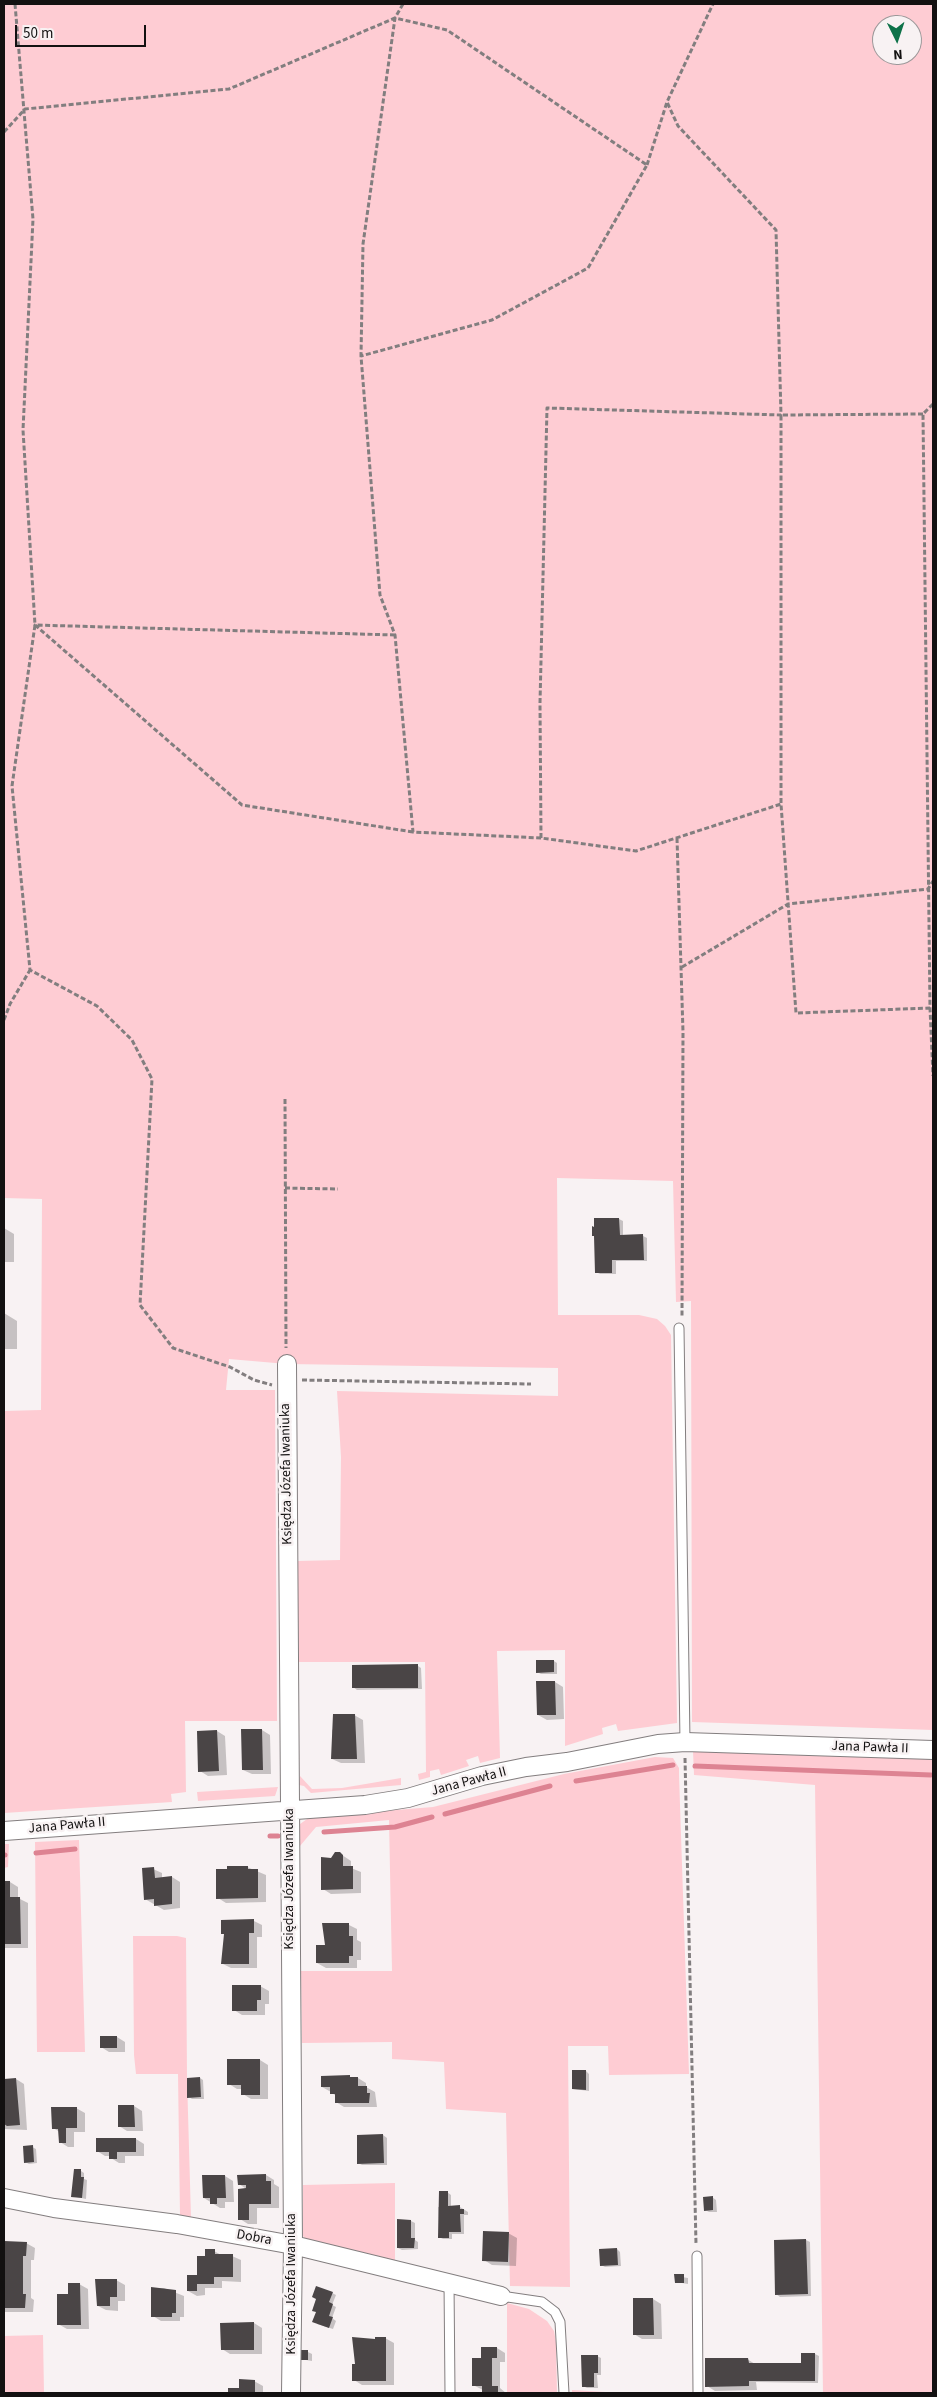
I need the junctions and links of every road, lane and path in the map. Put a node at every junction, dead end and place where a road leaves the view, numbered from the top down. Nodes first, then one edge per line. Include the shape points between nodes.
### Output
1 (15, 4) edge
2 (403, 4) edge
3 (713, 4) edge
4 (395, 18) junction
5 (666, 102) junction
6 (25, 109) junction
7 (4, 132) edge
8 (647, 165) junction
9 (361, 356) junction
10 (933, 404) edge
11 (923, 414) junction
12 (781, 415) junction
13 (35, 625) junction
14 (395, 635) junction
15 (781, 804) junction
16 (413, 832) junction
17 (541, 838) junction
18 (678, 838) junction
19 (933, 881) edge
20 (928, 889) junction
21 (788, 904) junction
22 (681, 967) junction
23 (30, 970) junction
24 (930, 1008) junction
25 (4, 1020) edge
26 (933, 1076) edge
27 (285, 1099) dead end
28 (285, 1188) junction
29 (338, 1189) dead end
30 (679, 1328) joint
31 (286, 1378) junction
32 (531, 1384) dead end
33 (686, 1742) junction
34 (933, 1750) edge
35 (290, 1810) junction
36 (4, 1831) edge
37 (4, 2198) edge
38 (293, 2244) junction
39 (696, 2256) joint
40 (449, 2282) junction
41 (501, 2296) joint
42 (291, 2393) edge
43 (450, 2393) edge
44 (564, 2393) edge
45 (698, 2393) edge

1 - 6 path
2 - 4 path
3 - 5 path
4 - 6 path via 229,90
4 - 8 path via 447,30
4 - 9 path via 363,244
5 - 8 path
5 - 12 path via 678,126 776,230
6 - 7 path
6 - 13 path via 33,219 23,430
8 - 9 path via 588,268 492,320
9 - 14 path via 380,595
10 - 11 path
11 - 12 path
11 - 20 path
12 - 15 path
12 - 17 path via 547,408 540,703
13 - 14 path
13 - 16 path via 242,805
13 - 23 path via 12,786
14 - 16 path
15 - 18 path
15 - 21 path
16 - 17 path
17 - 18 path via 636,851
18 - 22 path
19 - 20 path
20 - 21 path
20 - 24 path
21 - 22 path
21 - 24 path via 796,1013
22 - 30 path via 684,1311
23 - 25 path
23 - 31 path via 96,1006 132,1040 152,1079 140,1305 174,1348 230,1367 254,1380
24 - 26 path
27 - 28 path
28 - 29 path
28 - 31 path
30 - 33 lane
31 - 32 path
31 - 35 street, Księdza Józefa Iwaniuka
33 - 34 street, Jana Pawła II
33 - 35 street, Jana Pawła II via 526,1766 408,1798 365,1805
33 - 39 path
35 - 36 street, Jana Pawła II
35 - 38 street, Księdza Józefa Iwaniuka
37 - 38 street, Dobra
38 - 40 street, Dobra
38 - 42 street, Księdza Józefa Iwaniuka
39 - 45 lane
40 - 41 street, Dobra
40 - 43 lane
41 - 44 lane via 542,2302 556,2312 560,2322

